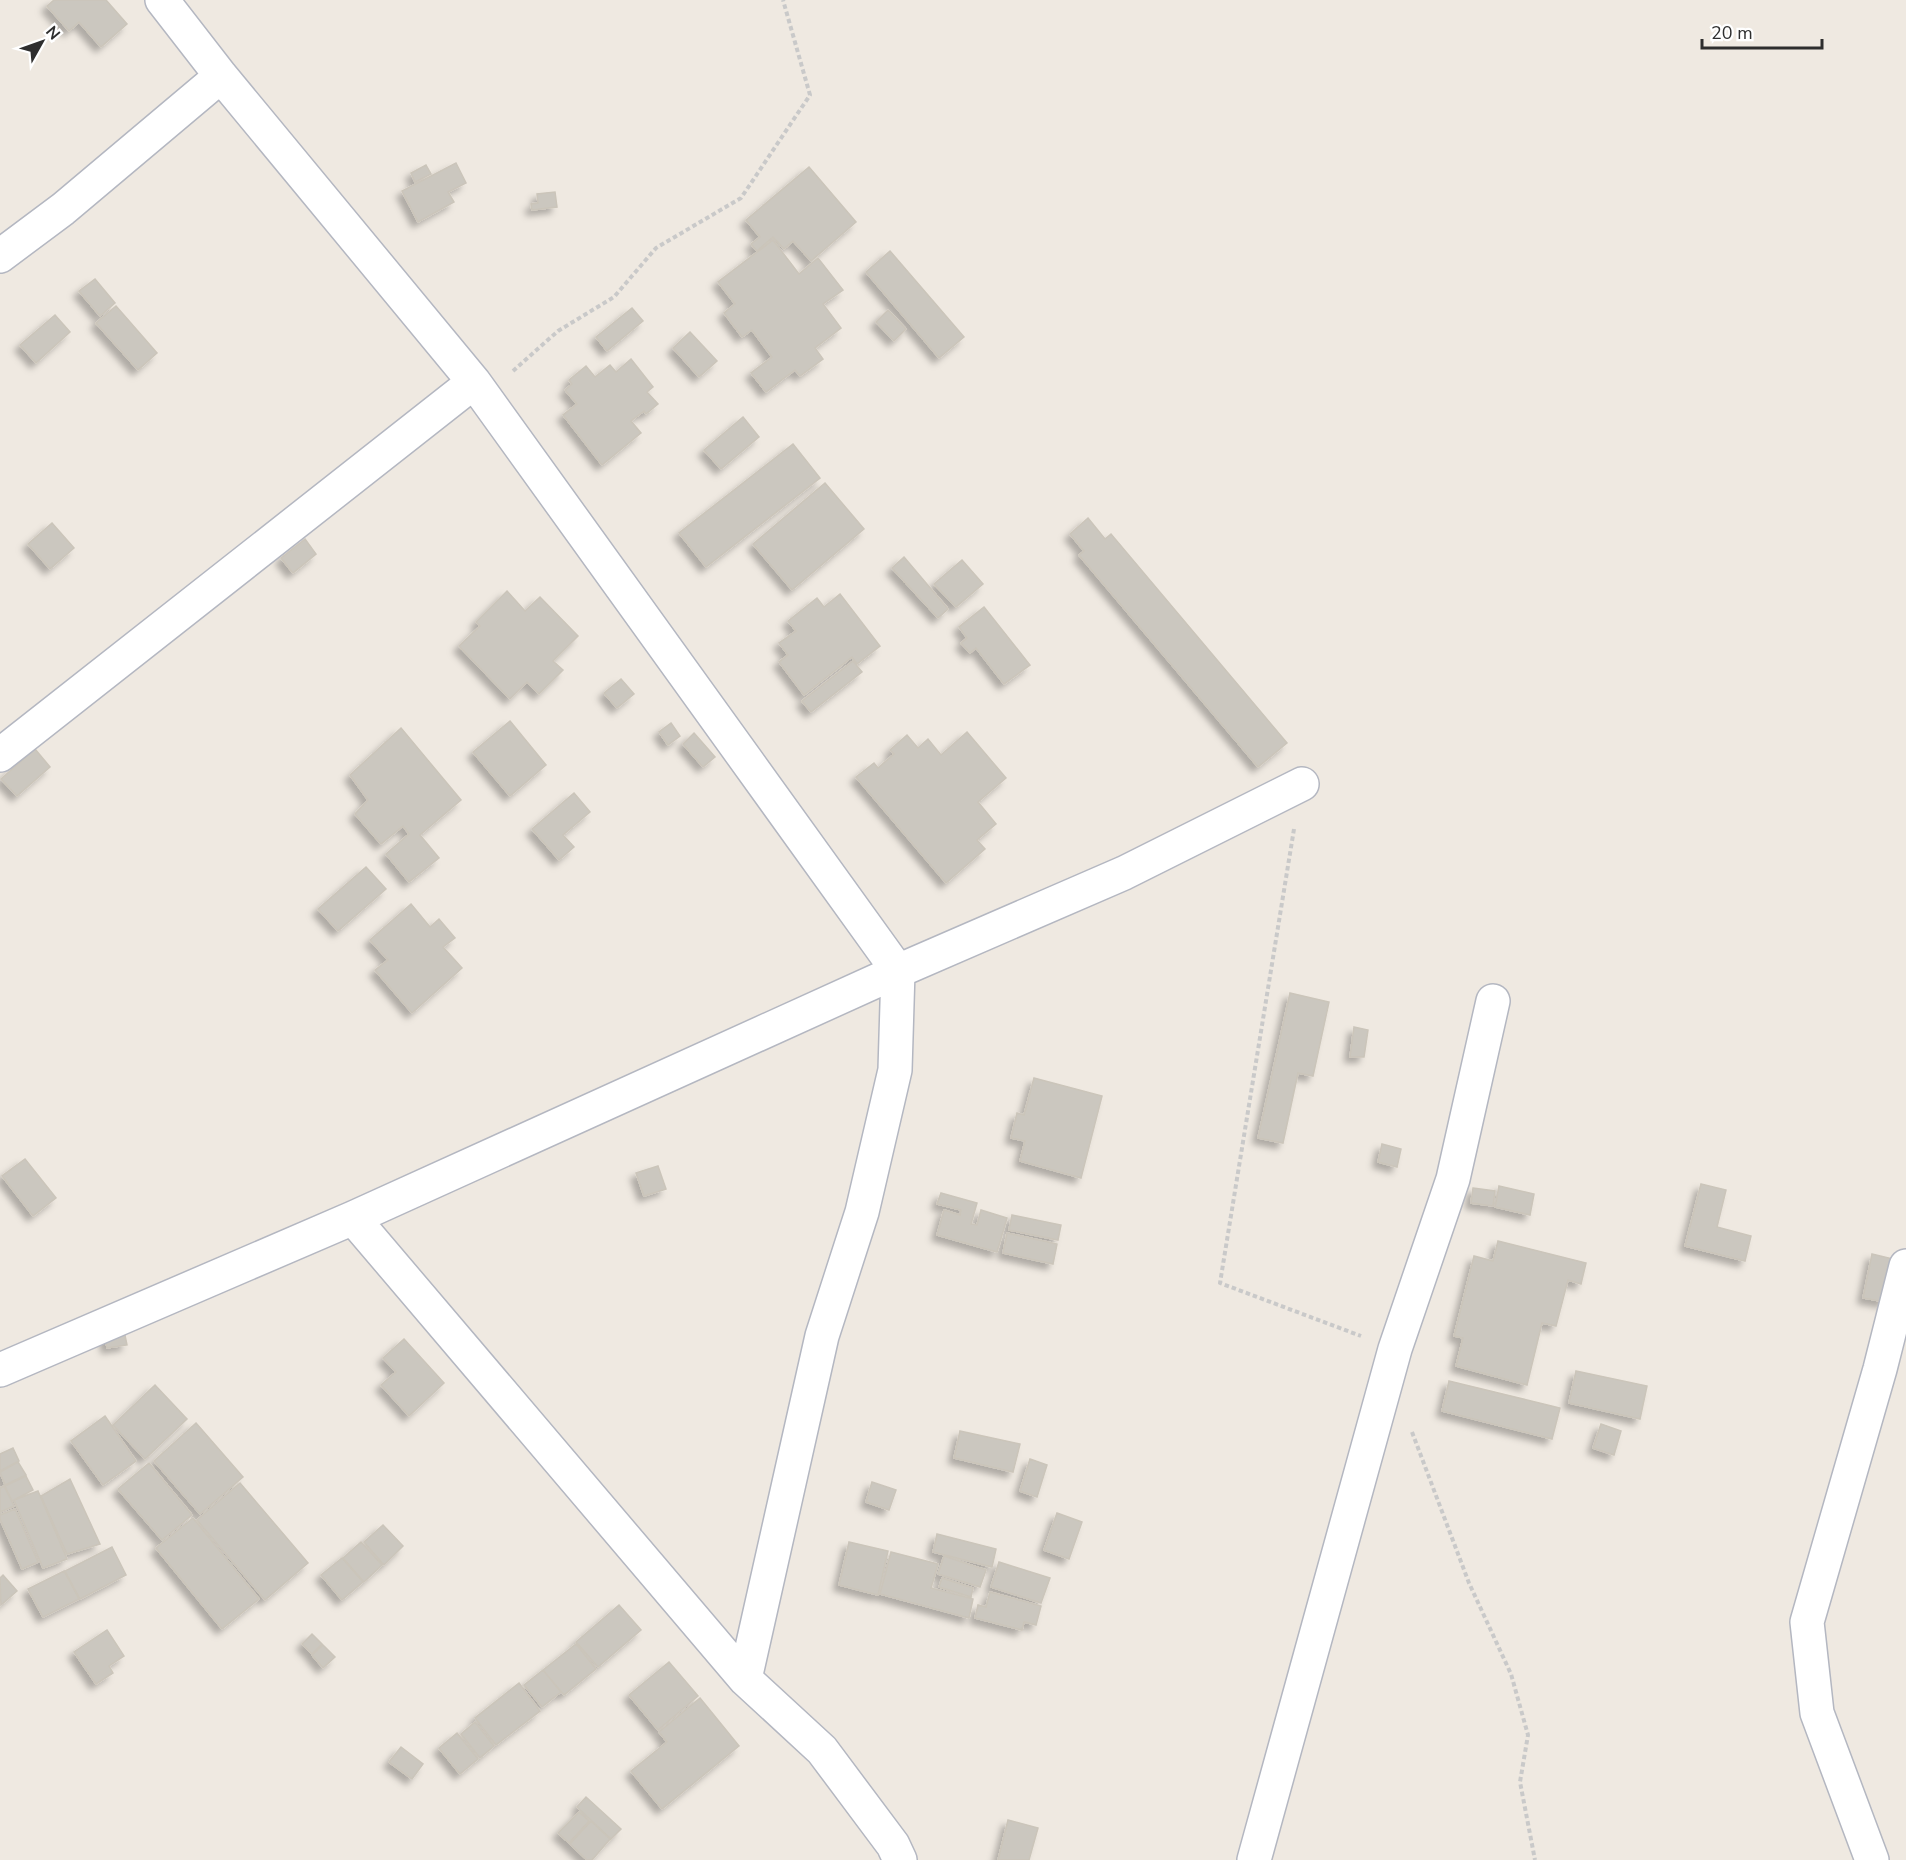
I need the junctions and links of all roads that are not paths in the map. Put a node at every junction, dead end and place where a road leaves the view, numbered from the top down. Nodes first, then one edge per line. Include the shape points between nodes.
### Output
1 (162, 0) edge
2 (221, 76) junction
3 (0, 256) edge
4 (474, 382) junction
5 (0, 755) edge
6 (1302, 784) dead end
7 (898, 971) junction
8 (1493, 1001) dead end
9 (353, 1218) junction
10 (1906, 1266) edge
11 (0, 1370) edge
12 (745, 1679) junction
13 (900, 1860) edge
14 (1254, 1860) edge
15 (1872, 1860) edge

1 - 2 street
2 - 3 street via 63,209
2 - 4 street
4 - 5 street
4 - 7 street
6 - 7 street via 1124,873
7 - 9 street
7 - 12 street via 895,1070 862,1212 822,1336
8 - 14 street via 1453,1179 1395,1349
9 - 11 street
9 - 12 street
10 - 15 street via 1807,1622 1817,1713
12 - 13 street via 822,1750

